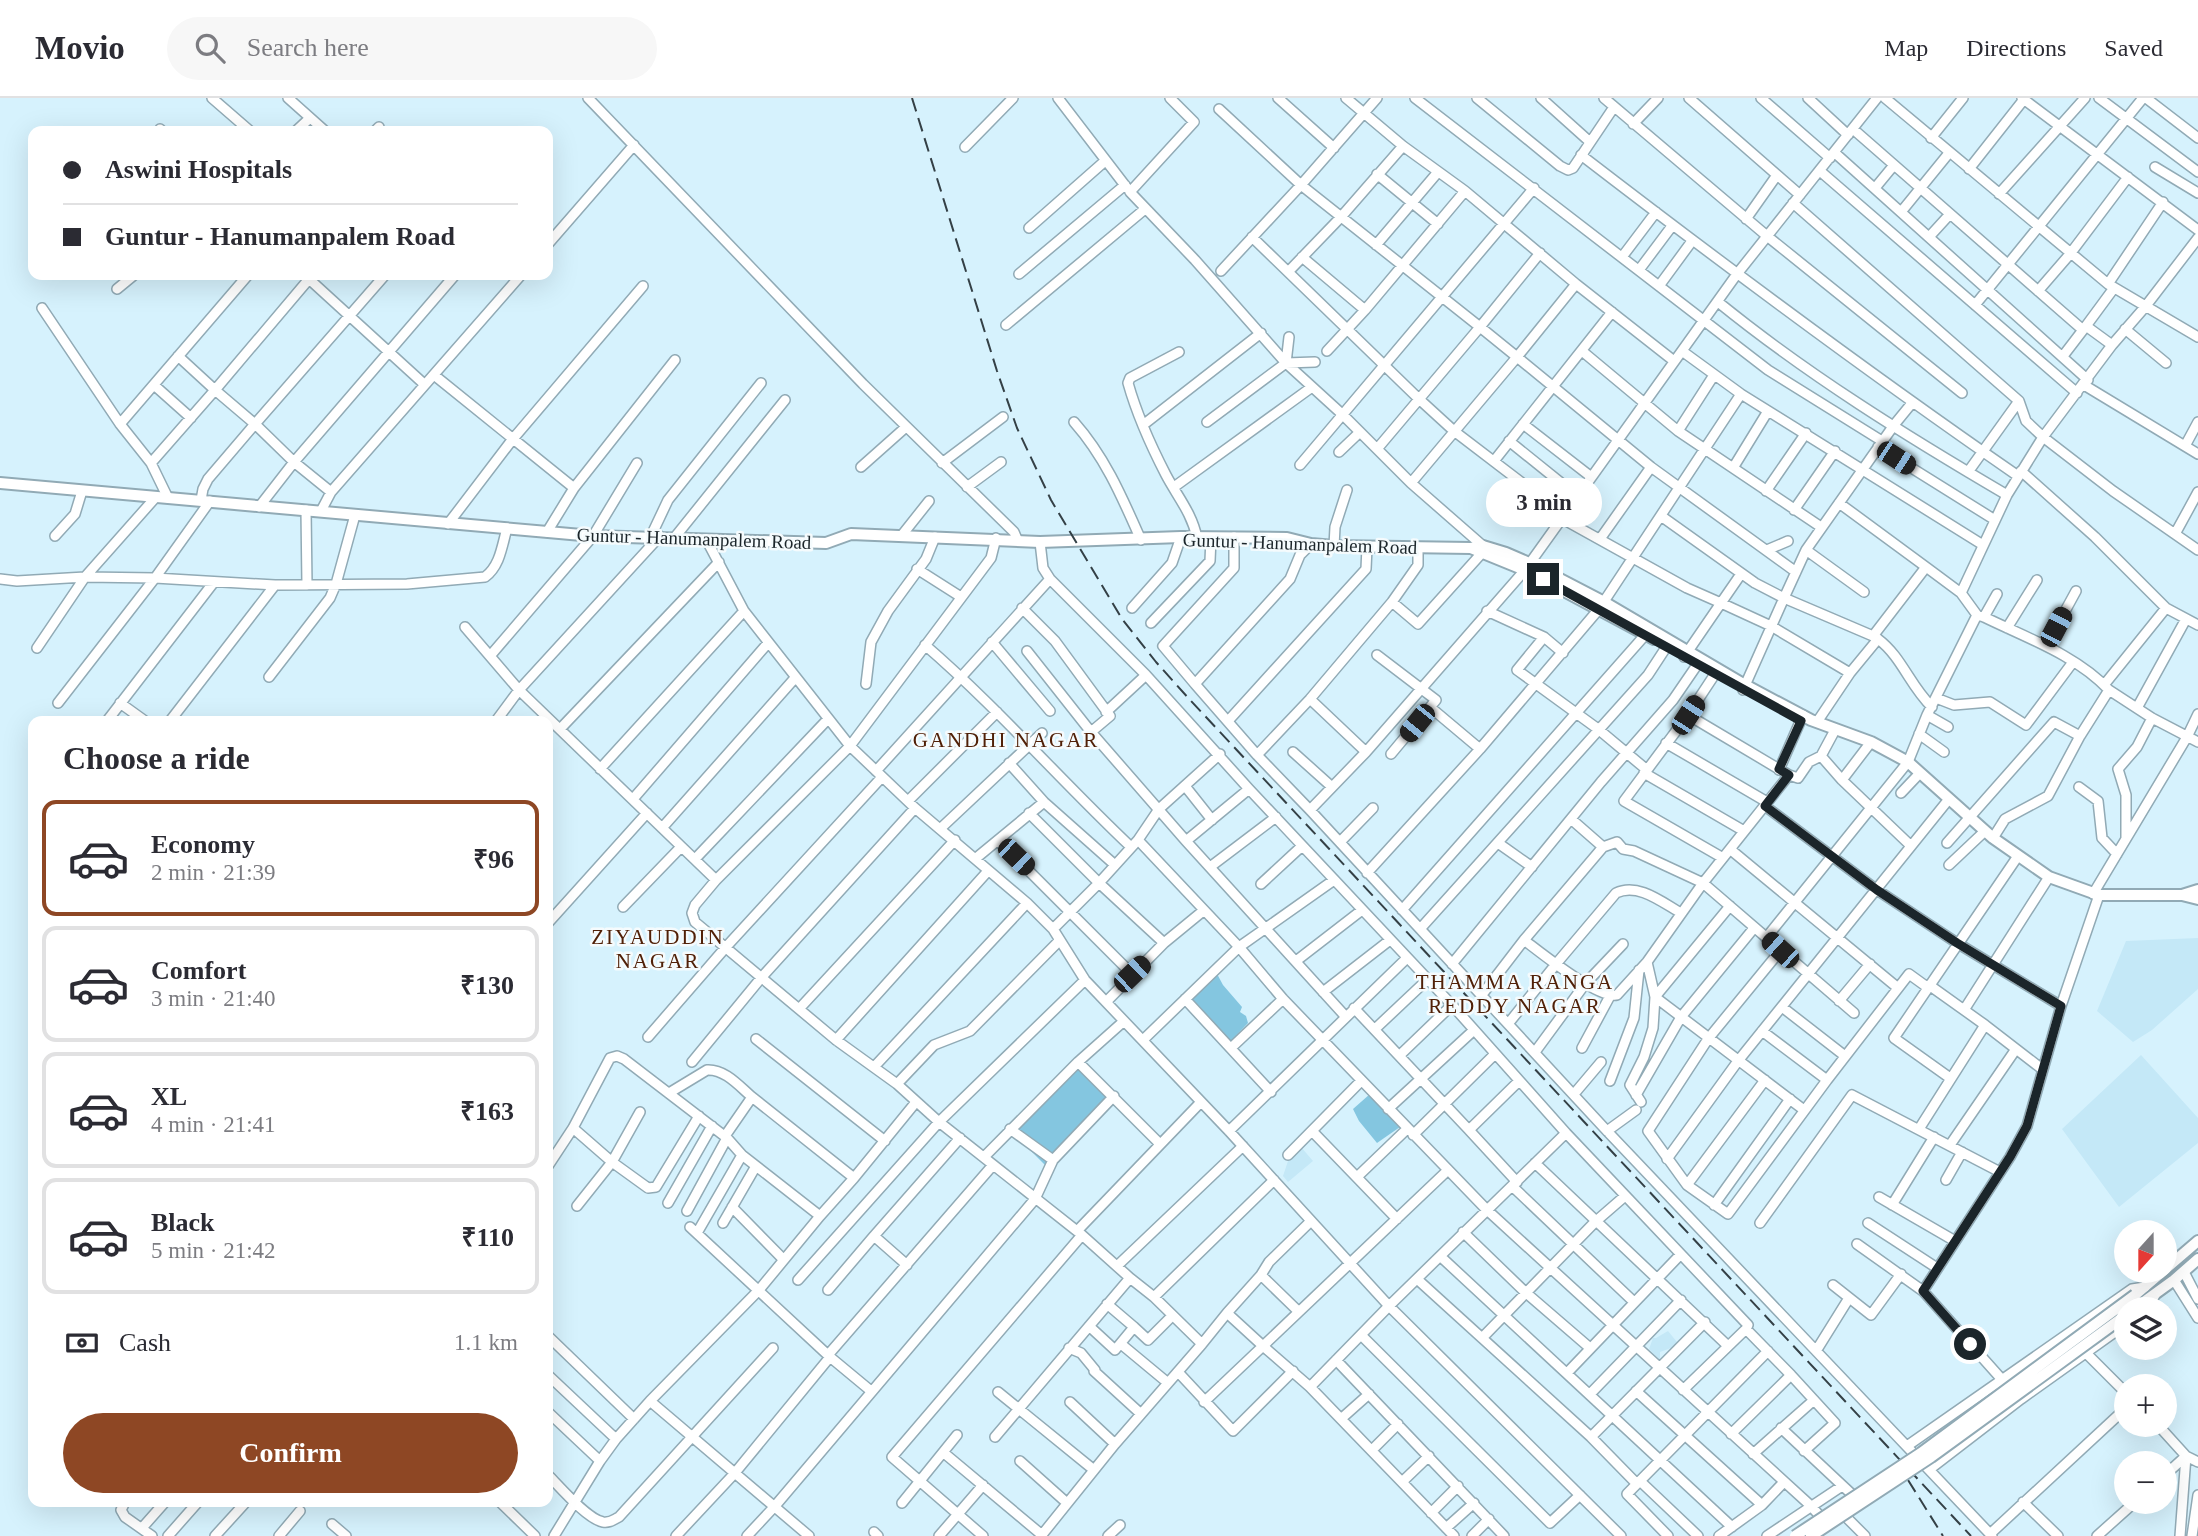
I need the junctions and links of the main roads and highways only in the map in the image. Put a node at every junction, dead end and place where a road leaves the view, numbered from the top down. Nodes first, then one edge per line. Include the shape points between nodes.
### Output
1 (0, 483) edge
2 (1602, 606) junction
3 (1686, 654) junction
4 (1744, 688) junction
5 (2198, 890) edge
6 (2182, 895) junction
7 (2198, 899) edge
8 (2198, 1241) edge
9 (2198, 1259) edge
10 (2151, 1291) junction
11 (2146, 1297) edge
12 (2114, 1322) edge
13 (2114, 1324) edge
14 (1795, 1536) edge
15 (1811, 1536) edge

1 - 2 main road, Guntur - Hanumanpalem Road via 593,536 826,542 851,534 1040,542 1234,537 1287,538 1334,546 1478,549 1527,567
2 - 3 main road, Guntur - Hanumanpalem Road
2 - 3 main road, Guntur - Hanumanpalem Road
3 - 4 main road, Guntur - Hanumanpalem Road
3 - 4 main road, Guntur - Hanumanpalem Road
4 - 6 main road, Guntur - Hanumanpalem Road via 1908,762 1970,819 2049,877 2096,895
5 - 6 main road, Guntur - Hanumanpalem Road
6 - 7 main road, Guntur - Hanumanpalem Road
8 - 10 main road
9 - 10 main road via 2174,1280
10 - 11 main road
12 - 14 main road, bridge
13 - 15 main road, bridge via 1931,1457

